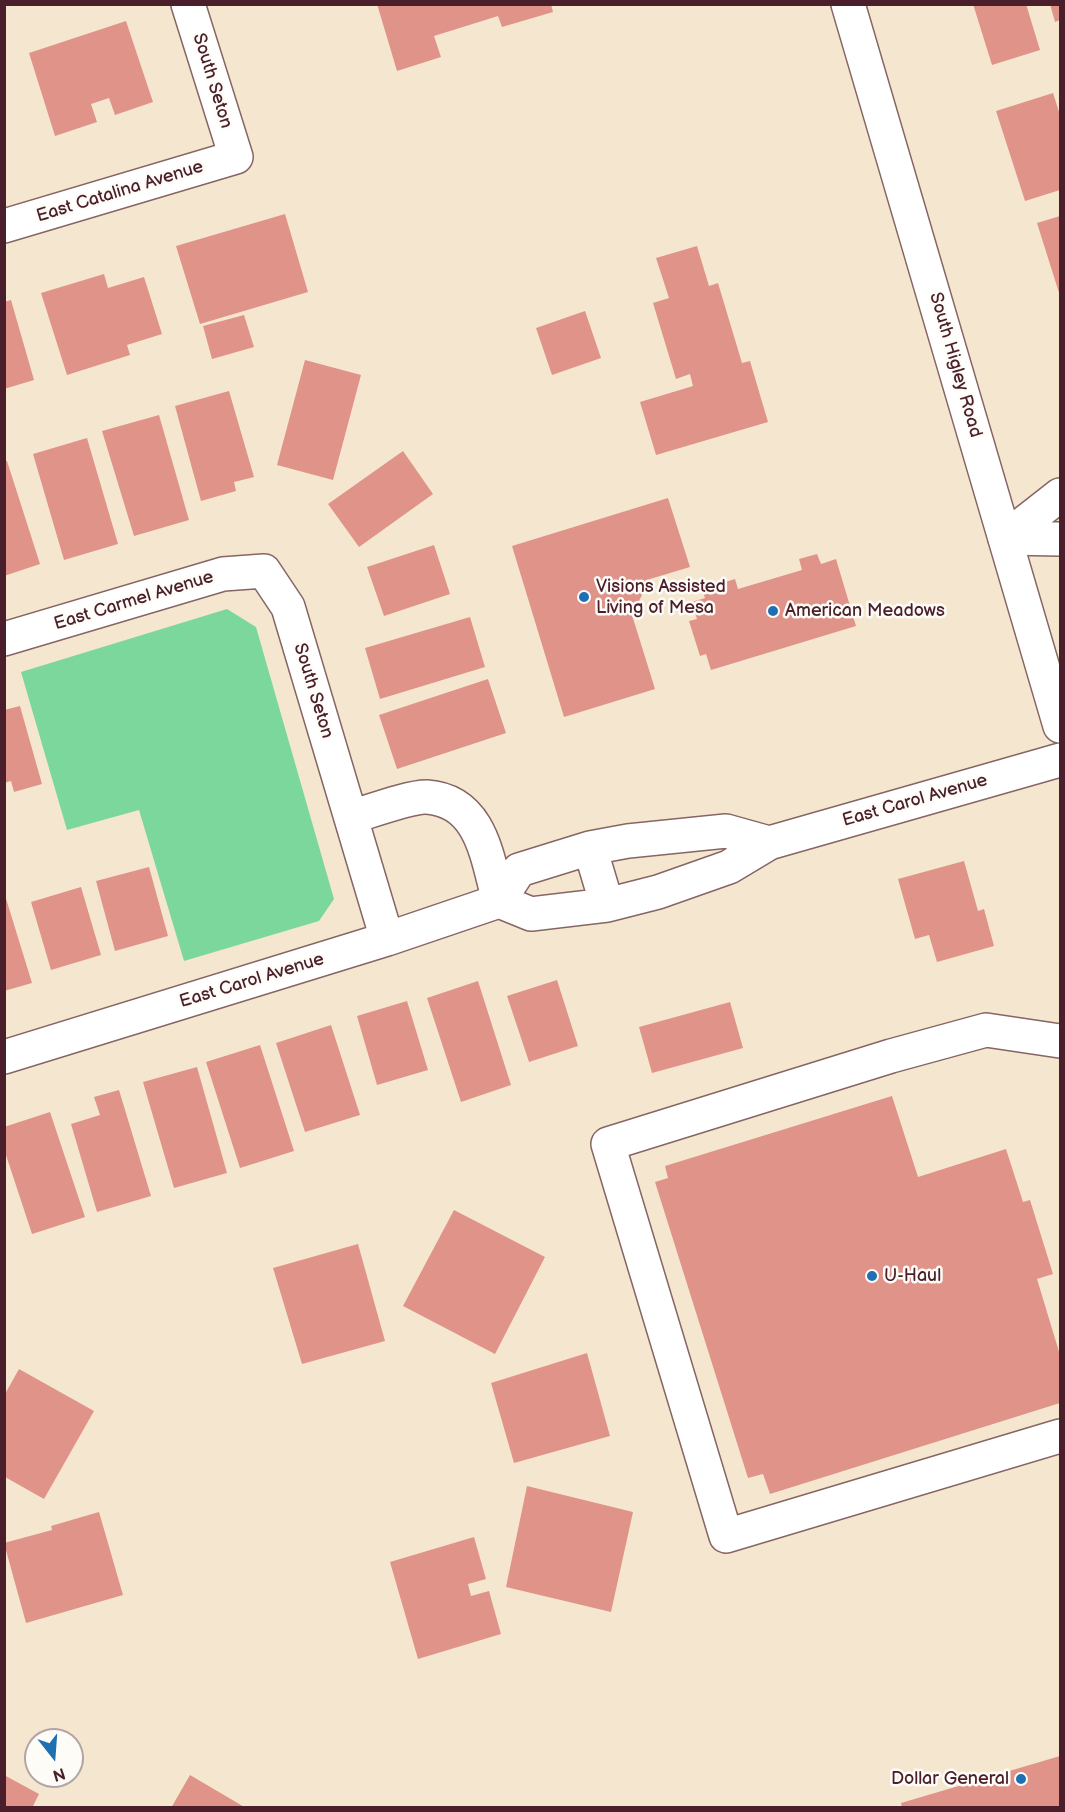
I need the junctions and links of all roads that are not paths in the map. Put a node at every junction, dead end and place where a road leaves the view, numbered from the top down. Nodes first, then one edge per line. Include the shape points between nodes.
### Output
1 (188, 4) edge
2 (848, 4) edge
3 (236, 157) joint
4 (4, 226) edge
5 (1060, 495) edge
6 (1005, 538) junction
7 (1060, 539) edge
8 (264, 572) joint
9 (4, 639) edge
10 (1060, 726) edge
11 (1060, 760) edge
12 (351, 817) junction
13 (769, 843) junction
14 (590, 848) junction
15 (499, 901) junction
16 (607, 905) junction
17 (387, 939) junction
18 (1060, 1041) edge
19 (4, 1058) edge
20 (1060, 1436) edge

1 - 3 street, South Seton
2 - 6 street, South Higley Road
3 - 4 street, East Catalina Avenue
5 - 6 street
6 - 7 street
6 - 10 street, South Higley Road
8 - 9 street, East Carmel Avenue via 223,574
8 - 12 street, South Seton via 288,607
11 - 13 street, East Carol Avenue
12 - 15 street via 426,796 460,806 480,832
12 - 17 street, South Seton
13 - 14 street via 726,831
13 - 16 street, East Carol Avenue via 729,867
14 - 15 street via 519,870
14 - 16 street
15 - 16 street, East Carol Avenue via 531,914
15 - 17 street, East Carol Avenue
17 - 19 street, East Carol Avenue
18 - 20 street via 986,1030 608,1144 726,1536

